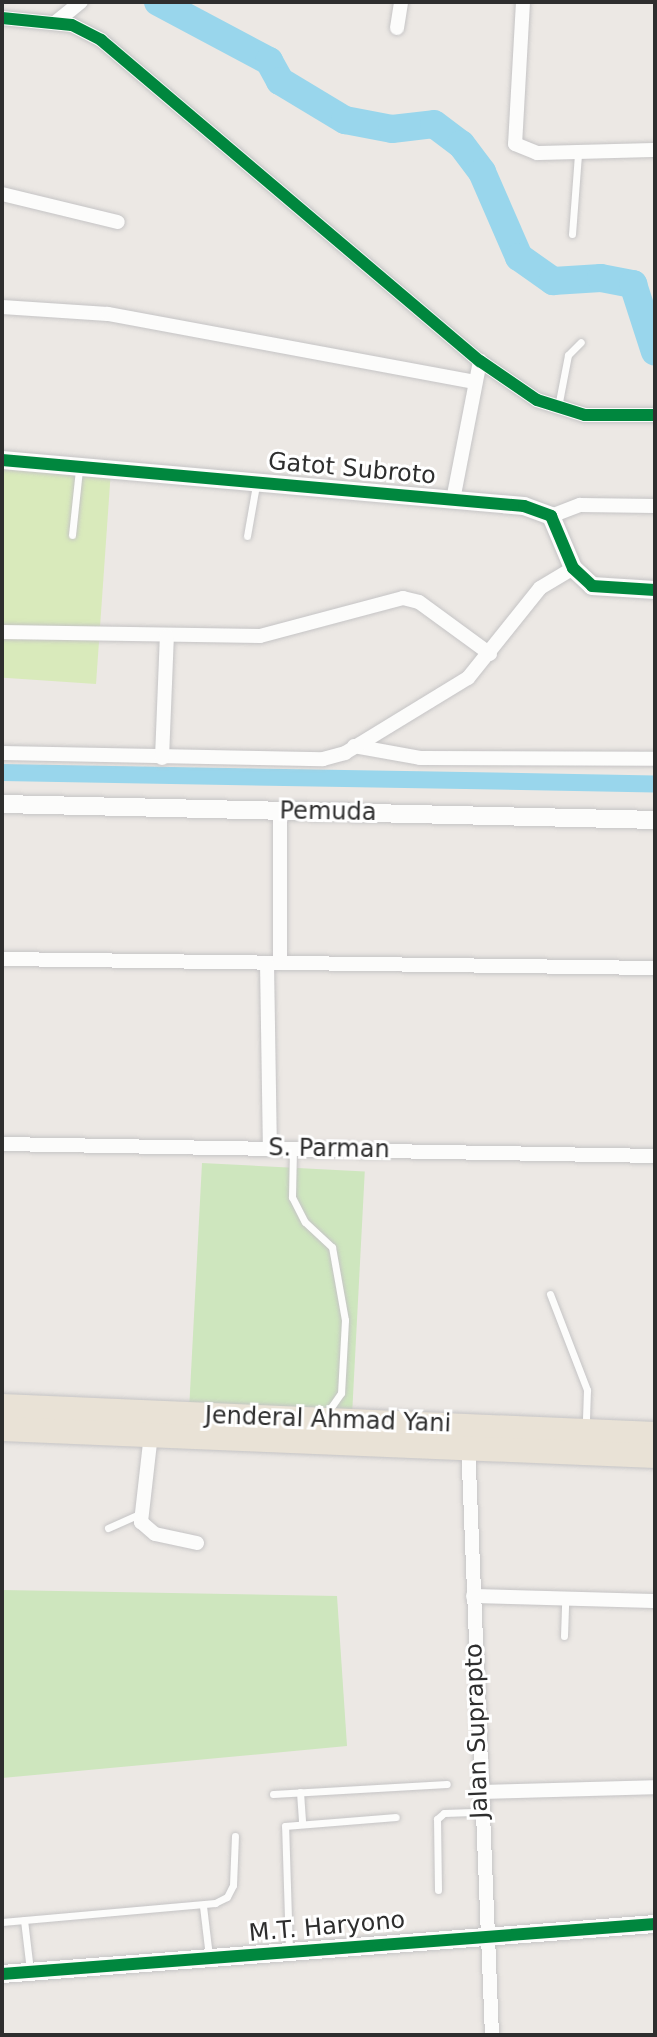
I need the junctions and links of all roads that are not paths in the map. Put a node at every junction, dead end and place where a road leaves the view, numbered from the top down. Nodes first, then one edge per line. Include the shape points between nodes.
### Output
1 (81, 2) edge
2 (401, 2) edge
3 (523, 2) edge
4 (2, 18) edge
5 (56, 22) junction
6 (397, 28) dead end
7 (655, 150) edge
8 (578, 154) junction
9 (2, 194) edge
10 (118, 222) dead end
11 (572, 234) dead end
12 (2, 307) edge
13 (581, 342) dead end
14 (480, 361) junction
15 (475, 382) junction
16 (557, 409) junction
17 (655, 415) edge
18 (2, 460) edge
19 (80, 467) junction
20 (256, 483) junction
21 (453, 500) junction
22 (655, 506) edge
23 (551, 516) junction
24 (72, 535) dead end
25 (247, 536) dead end
26 (573, 568) junction
27 (655, 590) edge
28 (2, 632) edge
29 (167, 636) junction
30 (490, 654) junction
31 (354, 746) junction
32 (2, 753) edge
33 (162, 758) junction
34 (655, 759) edge
35 (2, 804) edge
36 (280, 811) junction
37 (655, 820) edge
38 (2, 959) edge
39 (274, 963) junction
40 (655, 968) edge
41 (2, 1144) edge
42 (270, 1148) junction
43 (293, 1149) junction
44 (655, 1156) edge
45 (550, 1294) dead end
46 (2, 1406) edge
47 (323, 1421) junction
48 (2, 1429) edge
49 (586, 1431) junction
50 (151, 1434) junction
51 (655, 1434) edge
52 (468, 1437) junction
53 (655, 1456) edge
54 (142, 1513) junction
55 (108, 1528) dead end
56 (197, 1543) dead end
57 (473, 1596) junction
58 (565, 1598) junction
59 (655, 1601) edge
60 (564, 1636) dead end
61 (447, 1784) dead end
62 (655, 1787) edge
63 (300, 1792) junction
64 (479, 1792) junction
65 (273, 1794) dead end
66 (480, 1812) junction
67 (396, 1817) dead end
68 (302, 1823) junction
69 (235, 1836) dead end
70 (438, 1890) dead end
71 (203, 1906) junction
72 (24, 1920) junction
73 (2, 1922) edge
74 (655, 1924) edge
75 (486, 1936) junction
76 (289, 1952) junction
77 (209, 1959) junction
78 (30, 1972) junction
79 (2, 1974) edge
80 (492, 2035) edge

1 - 5 street
2 - 6 street
3 - 8 street via 515,144 526,152
4 - 5 street
5 - 14 street via 85,29 101,40
7 - 8 street
8 - 11 lane
9 - 10 street
12 - 15 street via 108,314
13 - 16 lane via 568,355
14 - 15 street
14 - 16 street
15 - 21 street
16 - 17 street via 585,415
18 - 19 street, Gatot Subroto
19 - 20 street, Gatot Subroto
19 - 24 lane
20 - 21 street, Gatot Subroto
20 - 25 lane
21 - 23 street, Gatot Subroto via 524,506
22 - 23 street via 580,505
23 - 26 street
26 - 27 street via 592,586
26 - 30 street via 540,588
28 - 29 street
29 - 30 street via 276,633 383,599 403,598 419,602
29 - 33 street
30 - 31 street via 459,685
31 - 33 street via 303,761
31 - 34 street via 432,758
32 - 33 street
35 - 36 street, Pemuda
36 - 37 street, Pemuda
36 - 39 street
38 - 39 street
39 - 40 street
39 - 42 street
41 - 42 street, S. Parman
42 - 43 street, S. Parman
43 - 44 street, S. Parman
43 - 47 lane via 292,1197 305,1222 332,1247 345,1320 341,1393
45 - 49 lane via 587,1390
46 - 47 highway, Jenderal Ahmad Yani
47 - 52 highway, Jenderal Ahmad Yani
48 - 50 highway, Jenderal Ahmad Yani
49 - 51 highway, Jenderal Ahmad Yani
49 - 52 highway, Jenderal Ahmad Yani
50 - 52 highway, Jenderal Ahmad Yani
50 - 54 street
52 - 53 highway, Jenderal Ahmad Yani
52 - 57 street, Jalan Suprapto
54 - 55 lane
54 - 56 street via 143,1528
57 - 58 street
57 - 64 street, Jalan Suprapto
58 - 59 street
58 - 60 lane
61 - 63 lane
62 - 64 street
63 - 65 lane
63 - 68 lane
64 - 66 street, Jalan Suprapto
66 - 70 lane via 444,1813 437,1819
66 - 75 street, Jalan Suprapto
67 - 68 lane
68 - 76 lane via 288,1824 284,1831
69 - 71 lane via 231,1891
71 - 72 lane
71 - 77 lane
72 - 73 lane
72 - 78 lane
74 - 75 street, M.T. Haryono
75 - 76 street, M.T. Haryono
75 - 80 street, Jalan Suprapto
76 - 77 street, M.T. Haryono
77 - 78 street, M.T. Haryono
78 - 79 street, M.T. Haryono

